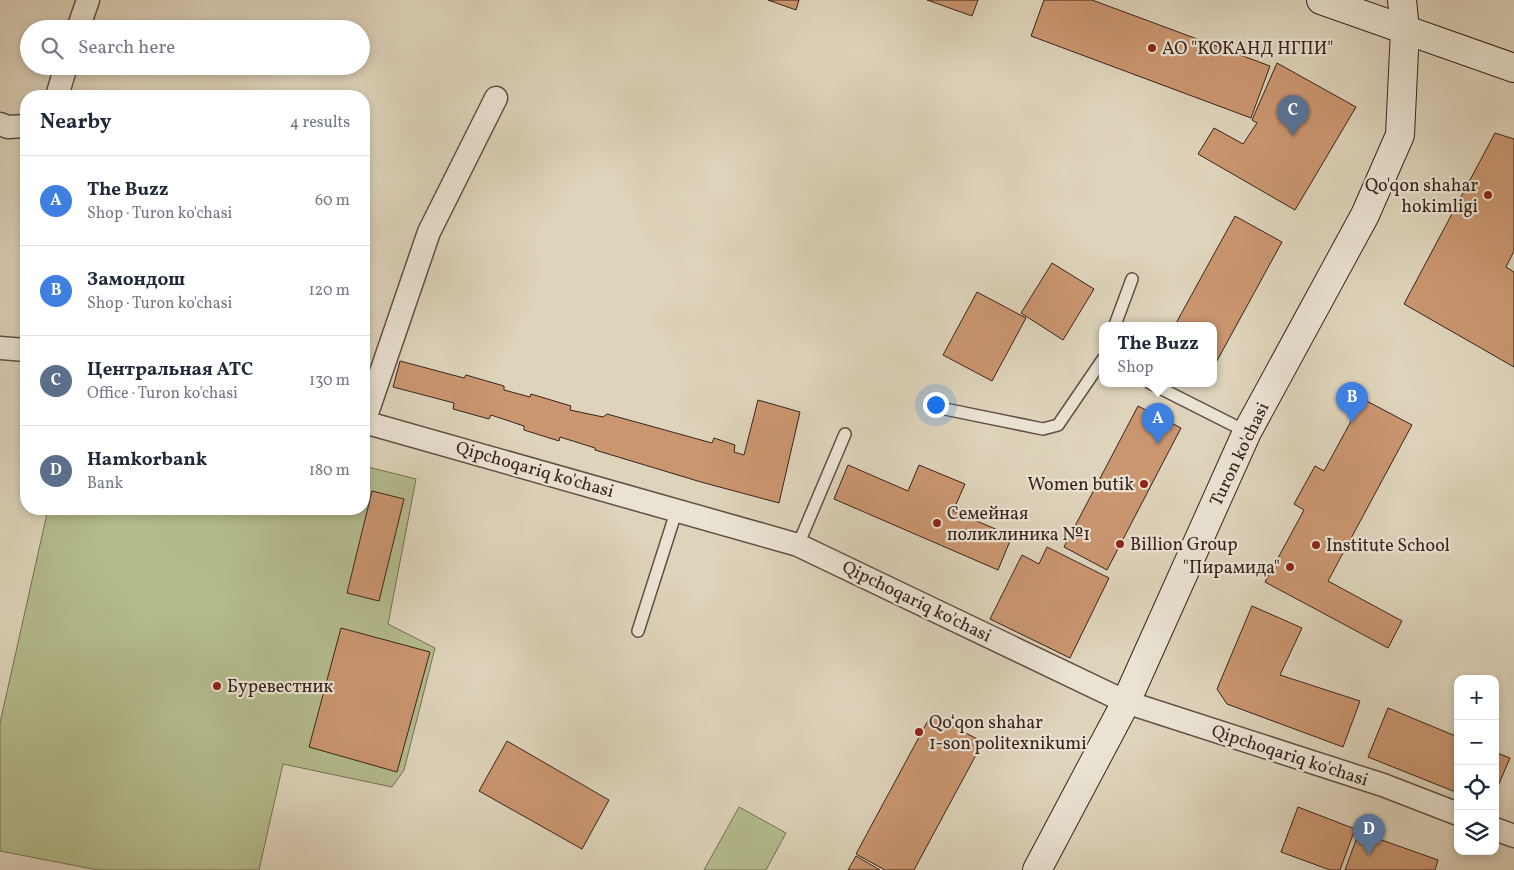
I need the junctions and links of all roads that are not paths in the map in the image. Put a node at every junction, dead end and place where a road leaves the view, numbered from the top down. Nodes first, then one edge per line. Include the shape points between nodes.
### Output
1 (88, 0) edge
2 (1321, 0) edge
3 (1402, 0) edge
4 (81, 20) edge
5 (1405, 30) junction
6 (1514, 68) edge
7 (63, 75) edge
8 (58, 90) edge
9 (496, 98) dead end
10 (0, 124) edge
11 (20, 126) edge
12 (1132, 279) dead end
13 (1116, 322) edge
14 (0, 348) edge
15 (20, 350) edge
16 (1099, 365) edge
17 (1158, 387) edge
18 (370, 404) edge
19 (940, 408) dead end
20 (370, 424) edge
21 (1247, 432) junction
22 (845, 434) dead end
23 (677, 509) junction
24 (798, 545) junction
25 (638, 632) dead end
26 (1126, 702) junction
27 (1454, 812) edge
28 (1499, 830) edge
29 (1514, 836) edge
30 (1037, 870) edge

1 - 4 street
2 - 5 main road
3 - 5 main road, Turon ko'chasi
5 - 6 main road
5 - 21 main road, Turon ko'chasi via 1400,135 1365,215
7 - 8 street
9 - 18 street via 429,232
10 - 11 street
12 - 13 lane
14 - 15 street
16 - 19 lane via 1058,425 1044,429
17 - 21 lane
20 - 23 street, Qipchoqariq ko'chasi
21 - 26 main road, Turon ko'chasi
22 - 24 lane
23 - 24 street, Qipchoqariq ko'chasi
23 - 25 lane
24 - 26 street, Qipchoqariq ko'chasi
26 - 27 street, Qipchoqariq ko'chasi via 1384,785
26 - 30 main road, Turon ko'chasi
28 - 29 street

